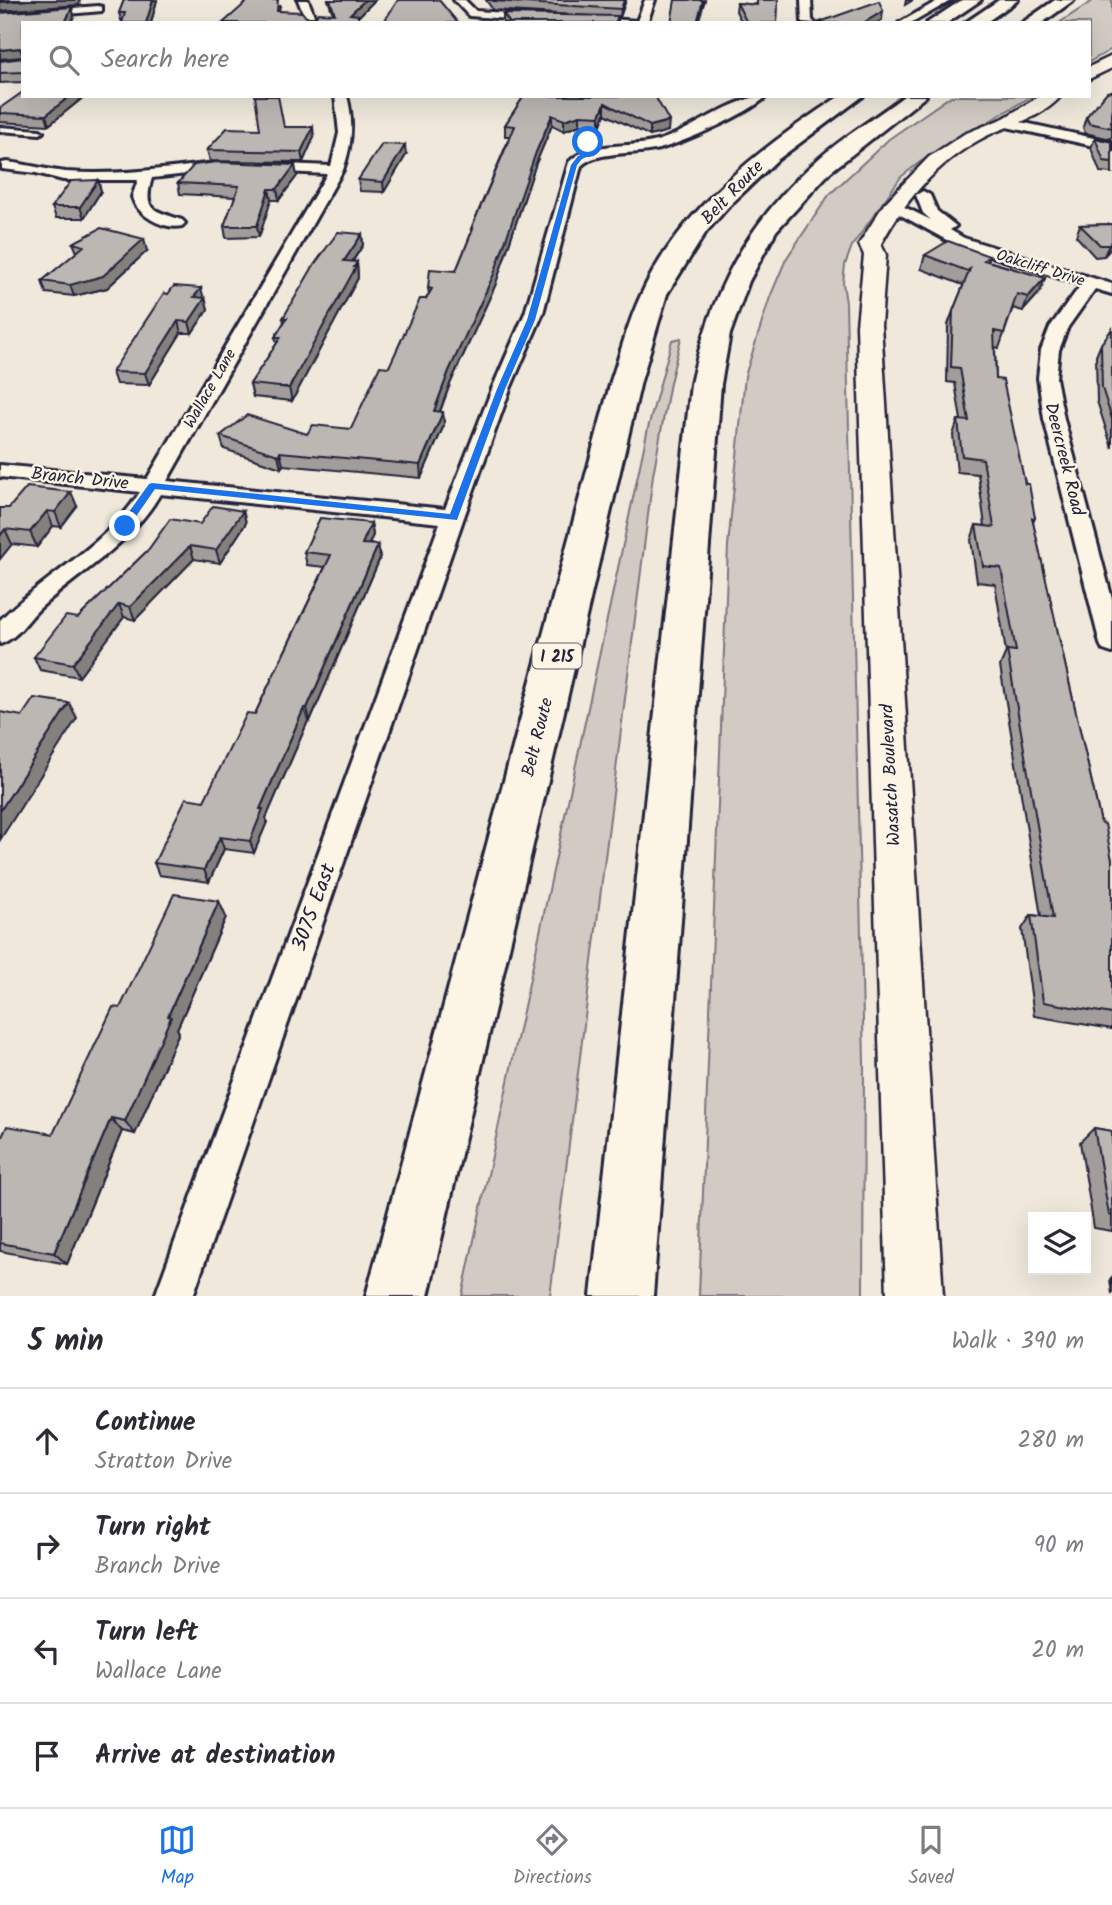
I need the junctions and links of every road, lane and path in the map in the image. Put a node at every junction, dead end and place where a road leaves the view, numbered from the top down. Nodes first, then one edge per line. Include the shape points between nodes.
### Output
1 (303, 0) edge
2 (459, 0) edge
3 (650, 0) edge
4 (806, 0) edge
5 (947, 0) edge
6 (973, 0) edge
7 (1010, 0) edge
8 (1066, 0) edge
9 (100, 5) edge
10 (0, 17) edge
11 (545, 18) edge
12 (572, 20) edge
13 (311, 21) edge
14 (592, 21) edge
15 (643, 21) edge
16 (807, 21) edge
17 (908, 21) edge
18 (938, 21) edge
19 (976, 21) edge
20 (1033, 21) edge
21 (1112, 61) edge
22 (1091, 73) edge
23 (341, 98) edge
24 (757, 98) edge
25 (820, 98) edge
26 (851, 98) edge
27 (914, 98) edge
28 (1049, 98) edge
29 (1007, 123) junction
30 (0, 129) edge
31 (40, 132) dead end
32 (1112, 146) edge
33 (7, 166) dead end
34 (336, 170) junction
35 (146, 176) junction
36 (923, 195) junction
37 (901, 211) junction
38 (705, 215) junction
39 (177, 223) dead end
40 (970, 243) junction
41 (1091, 283) junction
42 (1112, 289) edge
43 (0, 471) edge
44 (152, 486) junction
45 (453, 517) junction
46 (0, 635) edge
47 (1112, 644) edge
48 (174, 1296) edge
49 (397, 1296) edge
50 (622, 1296) edge
51 (915, 1296) edge

1 - 13 street
2 - 11 street via 472,14
3 - 15 street
4 - 16 street
5 - 17 street
6 - 18 highway
7 - 19 highway
8 - 20 highway
9 - 10 street
12 - 14 street
21 - 22 street
23 - 34 street, Wallace Lane via 346,138
24 - 45 street, 3075 East via 662,144 643,149 589,148 574,165 531,320
25 - 38 highway via 758,148
26 - 38 highway, Belt Route / I 215 via 772,151
27 - 50 highway via 822,167 766,228 736,281 716,334 704,398
28 - 29 street, Wasatch Boulevard
29 - 32 street
29 - 36 street, Wasatch Boulevard via 1006,131 945,172
29 - 37 street, Wasatch Boulevard via 991,127 936,163 912,183
30 - 31 lane
33 - 35 street via 69,176
34 - 35 street via 208,167
34 - 44 street, Wallace Lane
35 - 39 street via 138,201 153,215
36 - 37 street, Wasatch Boulevard
36 - 40 street, Oakcliff Drive via 932,216
37 - 40 street, Oakcliff Drive
37 - 51 street, Wasatch Boulevard via 888,247 875,255 869,325
38 - 49 highway, Belt Route / I 215 via 658,286 626,381
40 - 41 street, Oakcliff Drive
41 - 42 street, Oakcliff Drive
41 - 47 street, Deercreek Road via 1059,327 1047,378
43 - 44 street, Branch Drive
44 - 45 street, Branch Drive
44 - 46 street, Wallace Lane via 114,537 30,603
45 - 48 street, 3075 East

